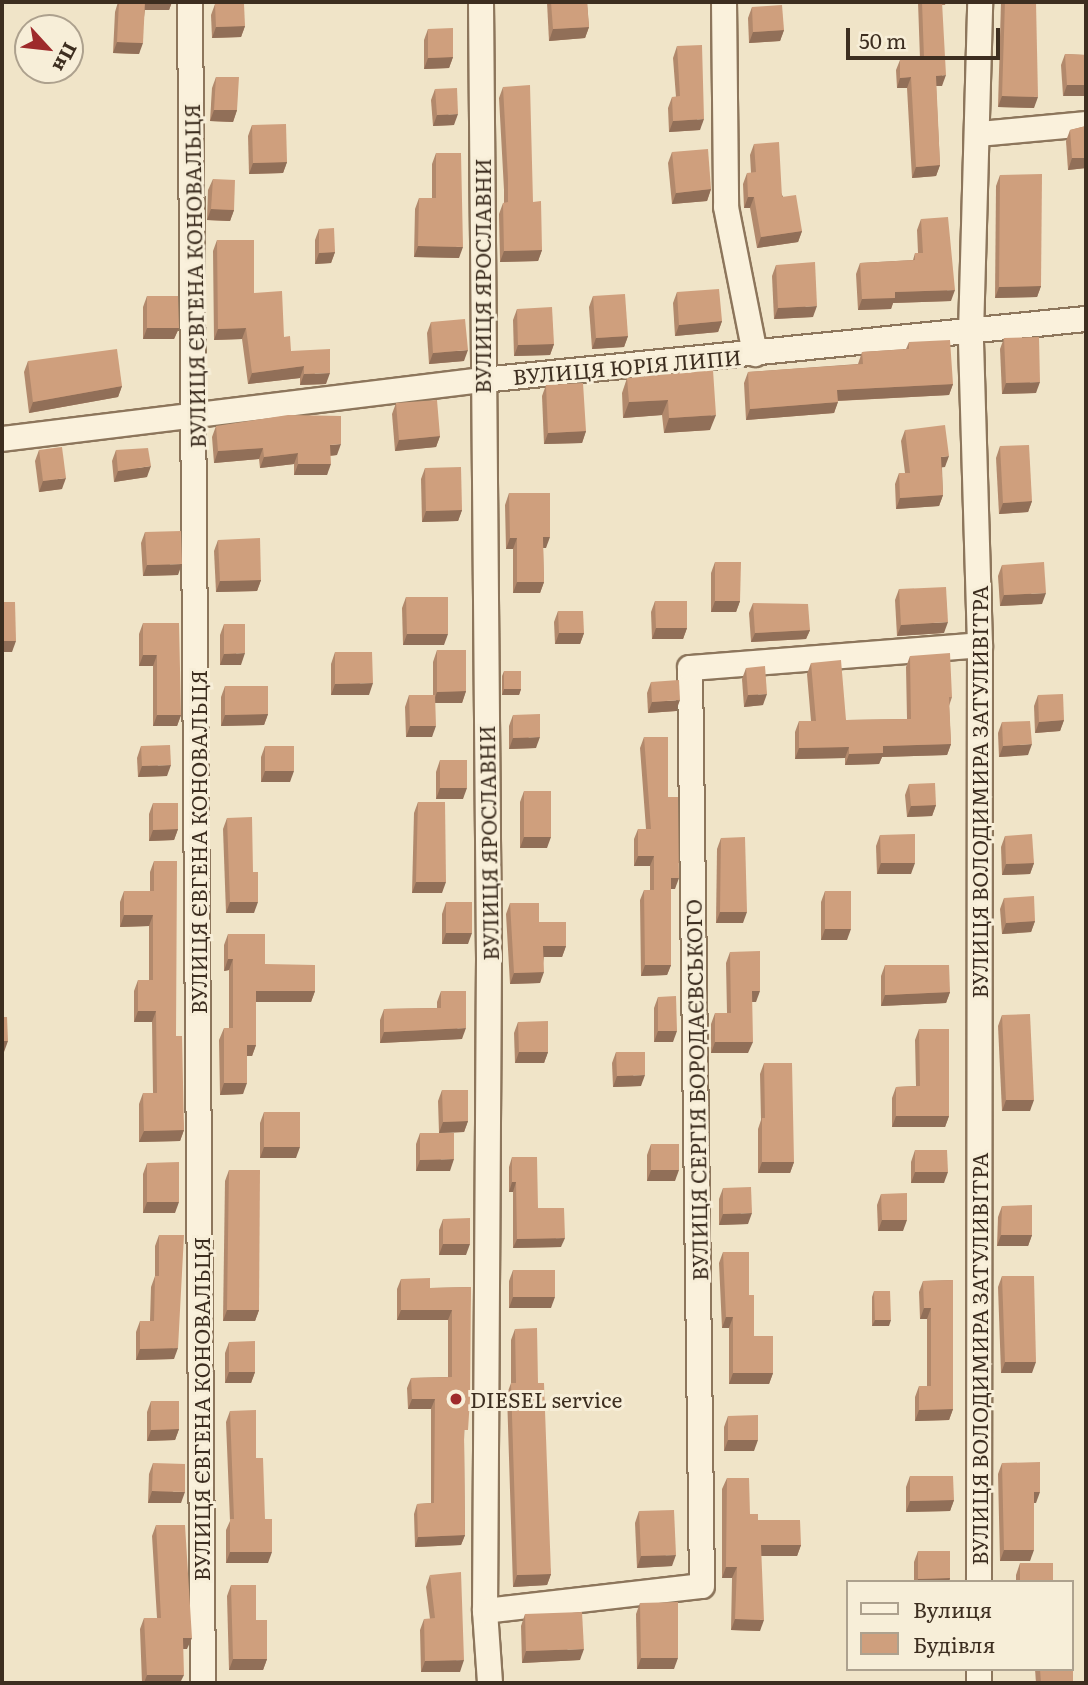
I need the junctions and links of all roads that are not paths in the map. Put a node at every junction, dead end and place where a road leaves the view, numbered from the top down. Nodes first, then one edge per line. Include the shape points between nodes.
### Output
1 (190, 2) edge
2 (481, 2) edge
3 (724, 2) edge
4 (980, 2) edge
5 (1086, 124) edge
6 (979, 134) junction
7 (1086, 319) edge
8 (971, 332) junction
9 (755, 354) junction
10 (483, 380) junction
11 (195, 414) junction
12 (2, 439) edge
13 (980, 645) junction
14 (979, 1580) edge
15 (485, 1611) junction
16 (203, 1683) edge
17 (490, 1683) edge

1 - 11 street, ВУЛИЦЯ ЄВГЕНА КОНОВАЛЬЦЯ
2 - 10 street, ВУЛИЦЯ ЯРОСЛАВНИ
3 - 9 street via 726,207
4 - 6 street, ВУЛИЦЯ ВОЛОДИМИРА ЗАТУЛИВІТРА
5 - 6 street
6 - 8 street, ВУЛИЦЯ ВОЛОДИМИРА ЗАТУЛИВІТРА
7 - 8 street, ВУЛИЦЯ ЮРІЯ ЛИПИ
8 - 9 street, ВУЛИЦЯ ЮРІЯ ЛИПИ
8 - 13 street, ВУЛИЦЯ ВОЛОДИМИРА ЗАТУЛИВІТРА
9 - 10 street, ВУЛИЦЯ ЮРІЯ ЛИПИ
10 - 11 street, ВУЛИЦЯ ЮРІЯ ЛИПИ
10 - 15 street, ВУЛИЦЯ ЯРОСЛАВНИ via 489,959
11 - 12 street, ВУЛИЦЯ ЮРІЯ ЛИПИ
11 - 16 street, ВУЛИЦЯ ЄВГЕНА КОНОВАЛЬЦЯ
13 - 14 street, ВУЛИЦЯ ВОЛОДИМИРА ЗАТУЛИВІТРА
13 - 15 street, ВУЛИЦЯ СЕРГІЯ БОРОДАЄВСЬКОГО via 690,668 702,1586
15 - 17 street, ВУЛИЦЯ ЯРОСЛАВНИ

